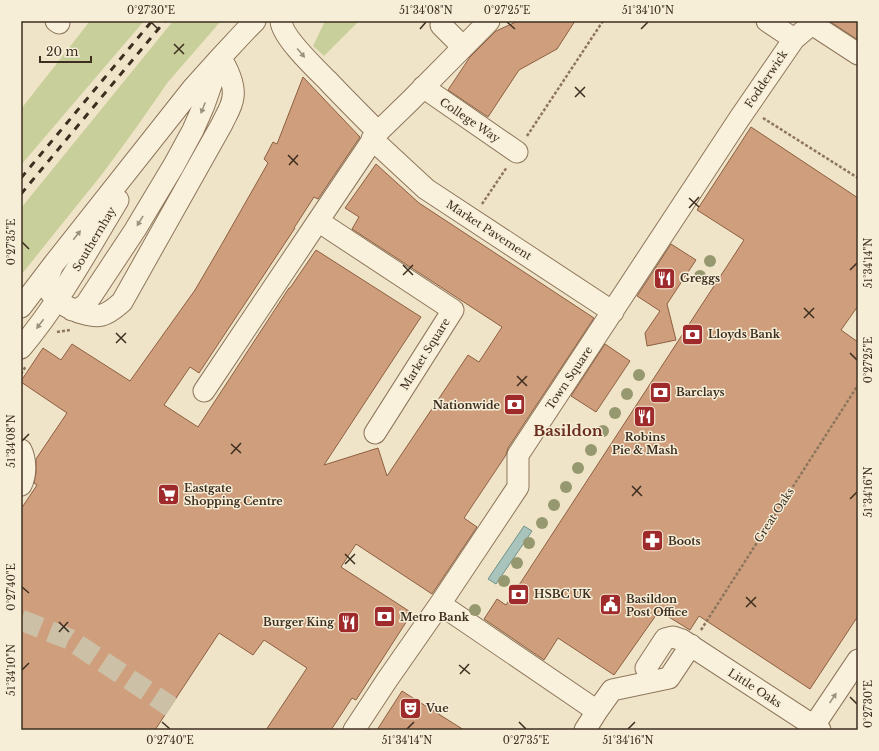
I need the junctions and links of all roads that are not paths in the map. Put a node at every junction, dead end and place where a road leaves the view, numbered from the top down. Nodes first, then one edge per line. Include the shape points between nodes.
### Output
1 (255, 21) edge
2 (280, 21) edge
3 (489, 21) edge
4 (767, 21) edge
5 (441, 25) dead end
6 (794, 38) junction
7 (463, 47) junction
8 (858, 54) edge
9 (220, 58) junction
10 (423, 87) junction
11 (748, 117) joint
12 (162, 127) junction
13 (375, 135) junction
14 (516, 152) road end
15 (318, 221) junction
16 (53, 265) junction
17 (21, 307) edge
18 (612, 312) junction
19 (67, 313) junction
20 (25, 355) edge
21 (204, 391) dead end
22 (375, 433) dead end
23 (21, 450) edge
24 (21, 485) edge
25 (440, 604) junction
26 (691, 645) junction
27 (858, 660) edge
28 (646, 668) dead end
29 (597, 711) junction
30 (815, 729) edge
31 (354, 730) edge
32 (585, 730) edge

1 - 9 street, Southernhay
2 -> 13 street, Market Pavement via 286,35 353,107
3 - 7 street
4 - 6 street, Fodderwick
5 - 7 street
6 - 8 street, Fodderwick via 812,24
6 - 11 street, Fodderwick
7 - 10 street
9 - 12 street, Southernhay
9 -> 19 street via 204,105 174,165 86,304
9 - 19 street via 227,68 231,81 234,96 230,108 122,302 102,315
10 - 13 street
10 - 14 street, College Way
11 - 18 street, Town Square
16 -> 12 street, Southernhay
12 - 19 street, Southernhay
13 - 15 street
13 - 18 street, Market Pavement via 426,189
15 - 21 street
15 - 22 street, Market Square via 453,310
16 - 17 street, Southernhay
16 - 19 street via 48,277 48,287
18 - 25 street, Town Square via 518,455 518,487
19 -> 20 street, Southernhay via 41,324
23 - 24 street via 25,469
25 - 29 street
25 - 31 street, Town Square
26 - 28 street, Little Oaks via 673,637 665,639
26 - 29 street via 669,678 612,690
26 - 30 street, Little Oaks
30 -> 27 street
29 - 32 street

